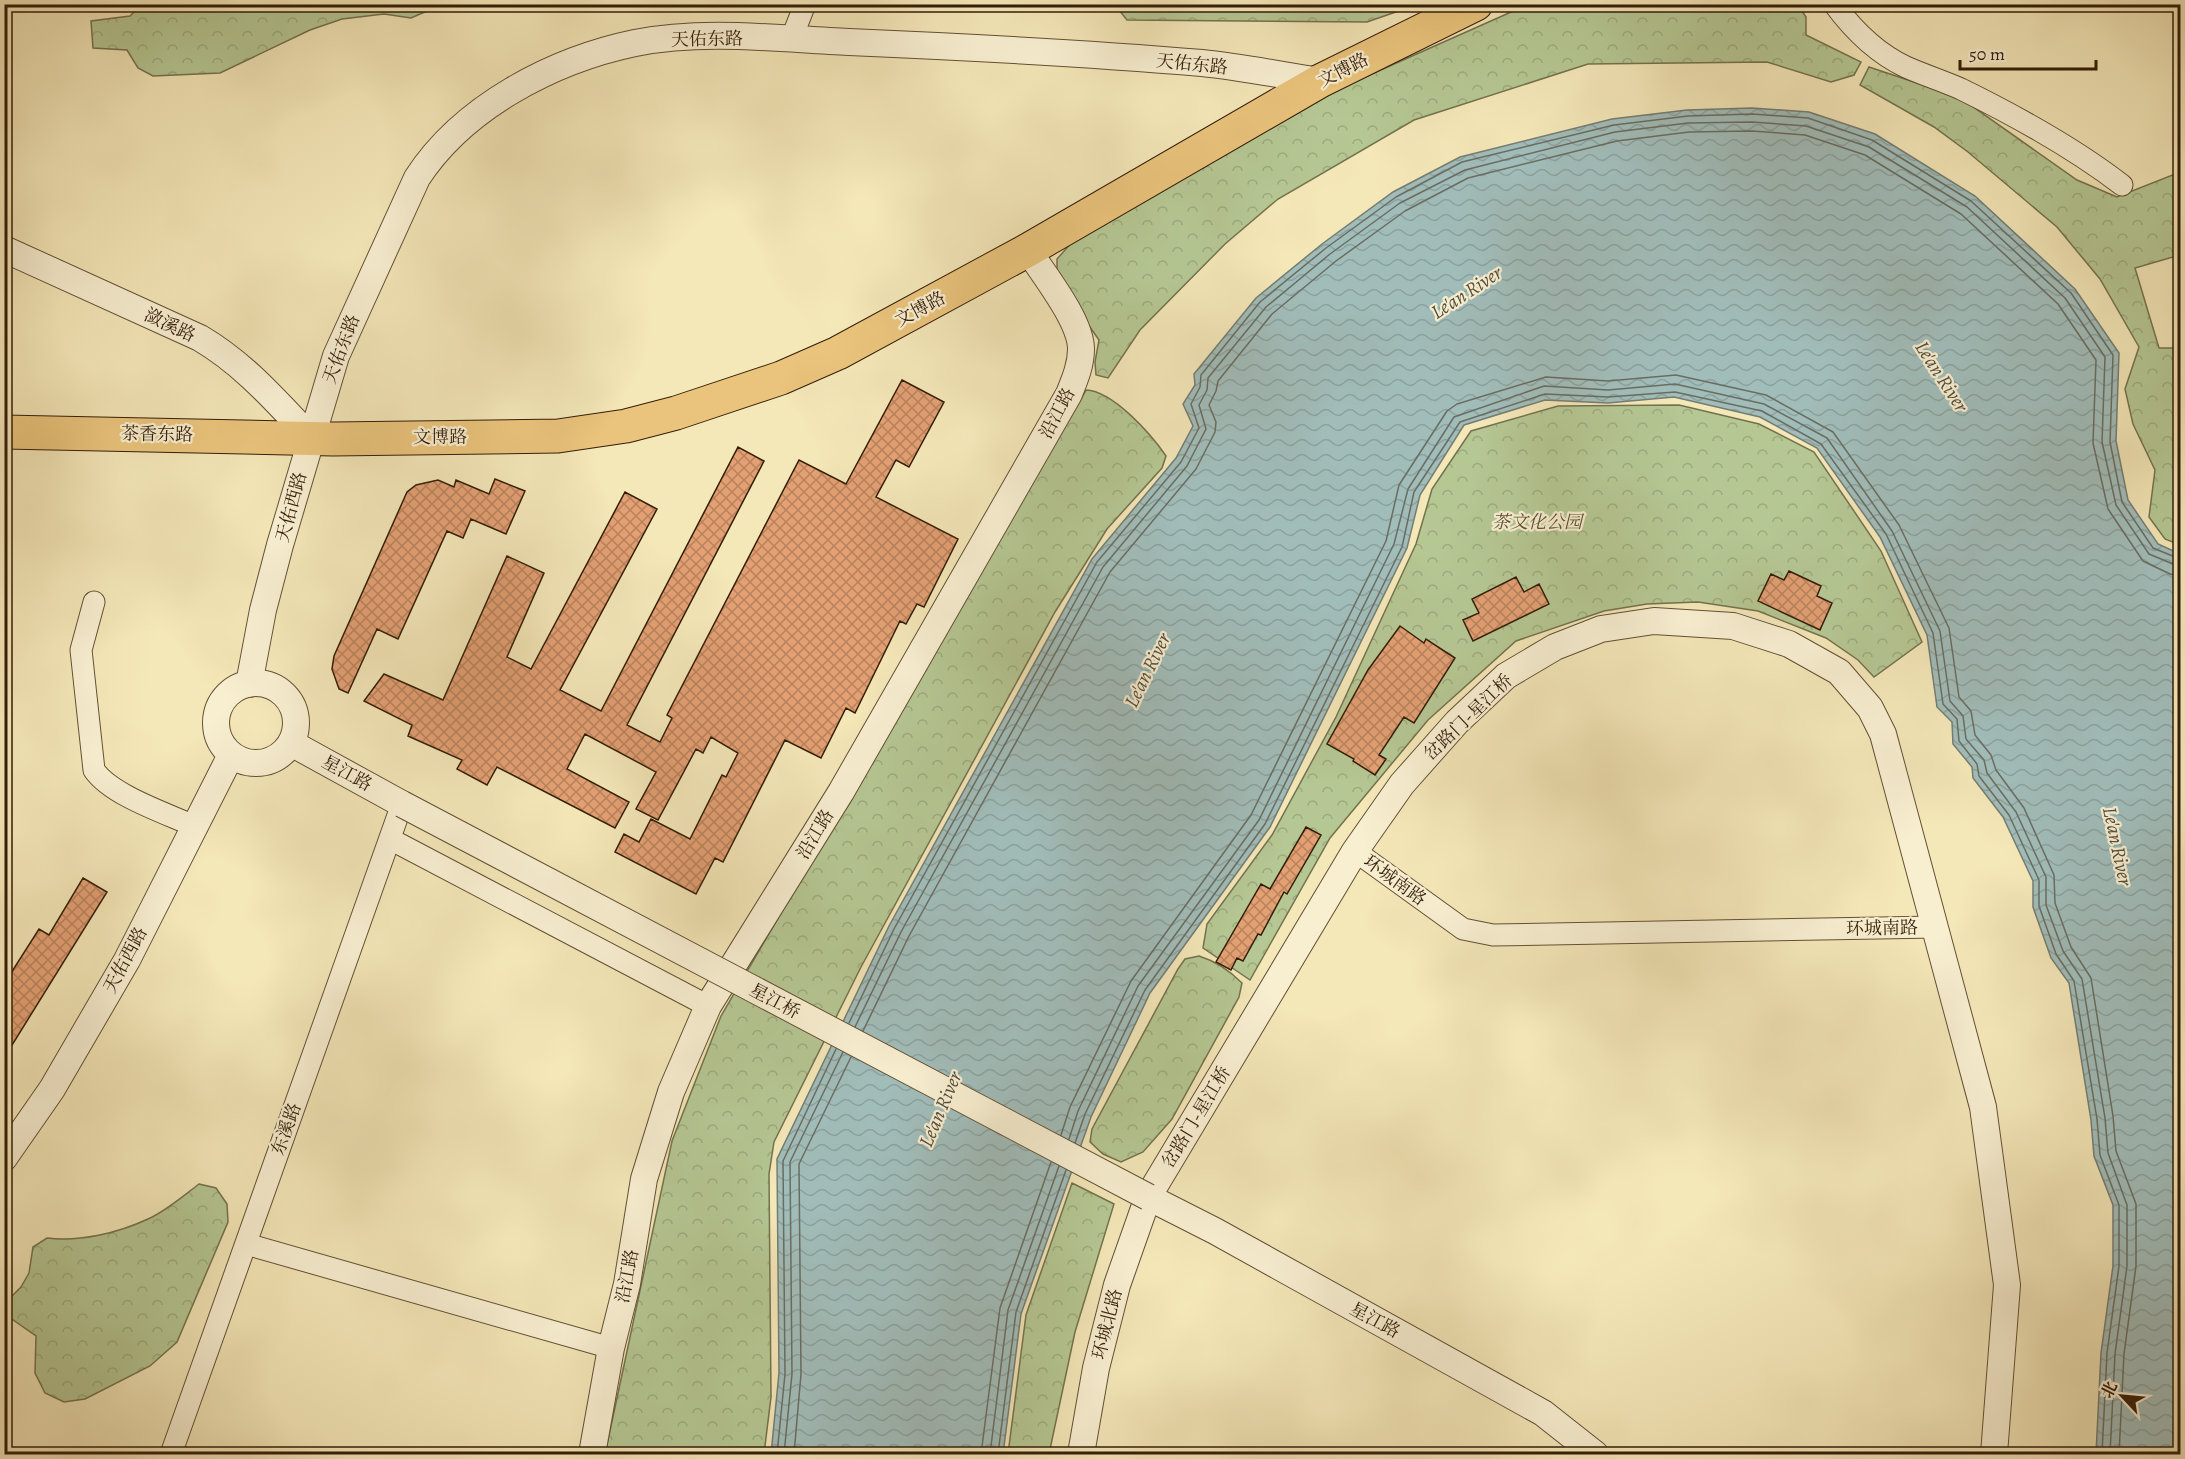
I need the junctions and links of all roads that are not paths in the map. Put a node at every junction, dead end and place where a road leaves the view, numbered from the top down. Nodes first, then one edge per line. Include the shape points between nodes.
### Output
1 (805, 4) edge
2 (1476, 4) edge
3 (1834, 4) edge
4 (791, 40) junction
5 (1320, 81) junction
6 (2122, 185) dead end
7 (4, 249) edge
8 (1028, 250) junction
9 (4, 432) edge
10 (310, 437) junction
11 (94, 602) dead end
12 (249, 684) junction
13 (291, 742) junction
14 (231, 754) junction
15 (402, 804) junction
16 (194, 826) junction
17 (390, 839) junction
18 (1355, 851) junction
19 (1936, 927) junction
20 (708, 1006) junction
21 (4, 1158) edge
22 (1148, 1197) junction
23 (246, 1244) junction
24 (611, 1348) junction
25 (171, 1455) edge
26 (592, 1455) edge
27 (1081, 1455) edge
28 (1595, 1455) edge
29 (1994, 1455) edge

1 - 4 street
2 - 5 main road, 文博路
3 - 6 street via 1878,52 2024,123
4 - 5 street, 天佑东路 via 974,47 1204,64
4 - 10 street, 天佑东路 via 669,39 605,51 537,79 459,127 428,161 408,193 336,356
5 - 8 main road, 文博路
7 - 10 street, 潋溪路 via 226,353
8 - 10 main road, 文博路 via 838,352 781,378 676,413 626,426 558,436
8 - 20 street, 沿江路 via 1076,328 1081,347 1079,368 1069,394 840,792
9 - 10 main road, 茶香东路
10 - 12 street, 天佑西路 via 263,610
11 - 16 street via 81,650 94,770 122,792
12 - 13 street via 274,687 288,700 296,717
12 - 14 street via 229,694 217,713 218,736
13 - 14 street via 275,759 264,763 241,761
13 - 15 street, 星江路
14 - 16 street, 天佑西路
15 - 17 street, 东溪路
15 - 22 street, 星江桥, bridge
16 - 21 street, 天佑西路 via 127,960 51,1089
17 - 20 street
17 - 23 street, 东溪路
18 - 19 street, 环城南路 via 1463,929 1493,935
18 - 19 street, 岔路门-星江桥 via 1402,784 1457,722 1506,676 1555,647 1601,629 1654,621 1733,626 1789,644 1839,672 1870,708 1883,734
18 - 22 street, 岔路门-星江桥
19 - 29 street, 环城南路 via 1983,1107 2007,1285
20 - 24 street, 沿江路 via 655,1137
22 - 27 street, 环城北路 via 1117,1284 1096,1368
22 - 28 street, 星江路 via 1543,1413
23 - 24 street
23 - 25 street, 东溪路
24 - 26 street, 沿江路

